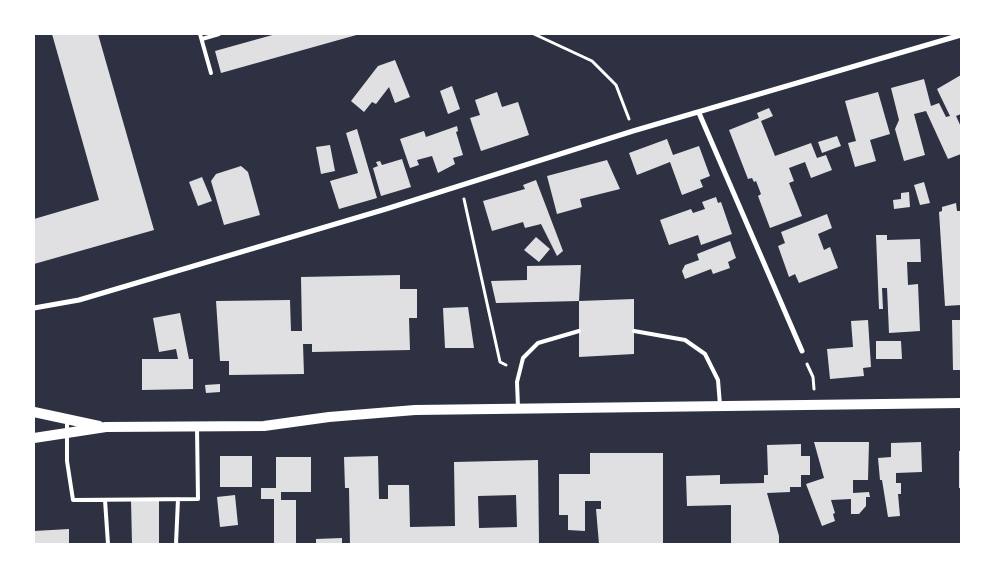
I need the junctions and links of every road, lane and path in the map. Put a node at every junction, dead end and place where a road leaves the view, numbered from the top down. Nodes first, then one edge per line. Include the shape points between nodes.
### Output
1 (200, 34) edge
2 (219, 34) edge
3 (534, 34) edge
4 (961, 35) edge
5 (202, 39) junction
6 (211, 74) dead end
7 (699, 113) junction
8 (633, 131) junction
9 (461, 185) junction
10 (34, 308) edge
11 (579, 331) dead end
12 (634, 331) dead end
13 (802, 351) joint
14 (518, 372) junction
15 (961, 403) edge
16 (815, 405) junction
17 (720, 406) junction
18 (518, 409) junction
19 (34, 412) edge
20 (67, 419) junction
21 (106, 427) junction
22 (197, 427) junction
23 (67, 433) junction
24 (34, 438) edge
25 (178, 499) junction
26 (105, 500) junction
27 (108, 544) edge
28 (176, 544) edge

1 - 5 lane
2 - 5 lane
3 - 8 path via 592,61 616,85
4 - 7 street
5 - 6 lane
7 - 8 street
7 - 13 street
8 - 9 street
9 - 10 street via 79,300
9 - 14 path via 500,362
11 - 14 lane via 538,343 523,358
12 - 17 lane via 684,340 705,354 718,380
13 - 16 path via 813,377
14 - 18 lane
15 - 16 main road
16 - 17 main road
17 - 18 main road
18 - 22 main road via 415,410 264,426
19 - 20 main road
20 - 21 main road
20 - 23 lane
21 - 22 main road
21 - 23 main road
22 - 25 lane via 198,499
23 - 24 main road
23 - 26 lane via 73,500
25 - 26 lane
25 - 28 lane
26 - 27 lane

